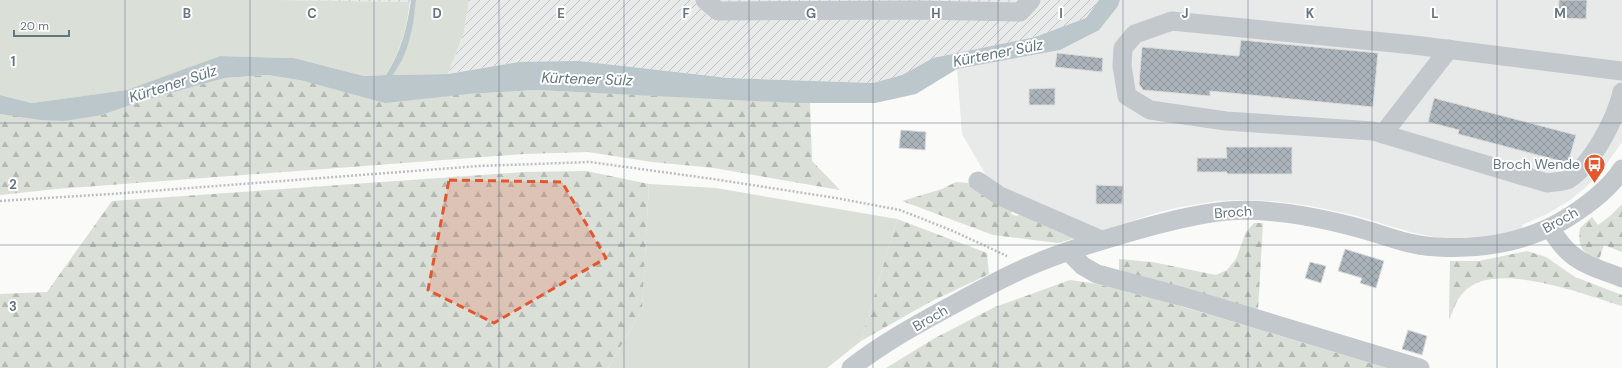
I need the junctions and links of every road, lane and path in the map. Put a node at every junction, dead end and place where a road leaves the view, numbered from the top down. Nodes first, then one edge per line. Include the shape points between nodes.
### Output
1 (705, 0) edge
2 (1031, 0) edge
3 (1449, 49) junction
4 (1622, 71) edge
5 (1622, 92) edge
6 (1383, 134) junction
7 (1622, 169) edge
8 (978, 181) dead end
9 (0, 200) edge
10 (1550, 228) junction
11 (1101, 240) junction
12 (1069, 252) junction
13 (1027, 267) junction
14 (1622, 278) edge
15 (850, 368) edge
16 (1420, 368) edge

1 - 2 street via 718,11 1020,12
3 - 4 street
3 - 6 street
3 - 6 street via 1172,21 1135,34 1123,48 1122,66 1127,96 1150,110 1226,121 1373,131
5 - 6 street via 1605,136 1584,165 1568,180 1547,183
7 - 10 street, Broch via 1578,212
8 - 11 street via 1000,196
9 - 13 path via 479,166 590,162 836,198 900,210 990,247
10 - 11 street, Broch via 1488,246 1436,247 1300,215 1264,211 1226,211 1160,223
10 - 14 street via 1571,254
11 - 12 street, Broch
12 - 13 street, Broch
12 - 16 street via 1083,266 1097,274 1184,297
13 - 15 street, Broch via 920,322

